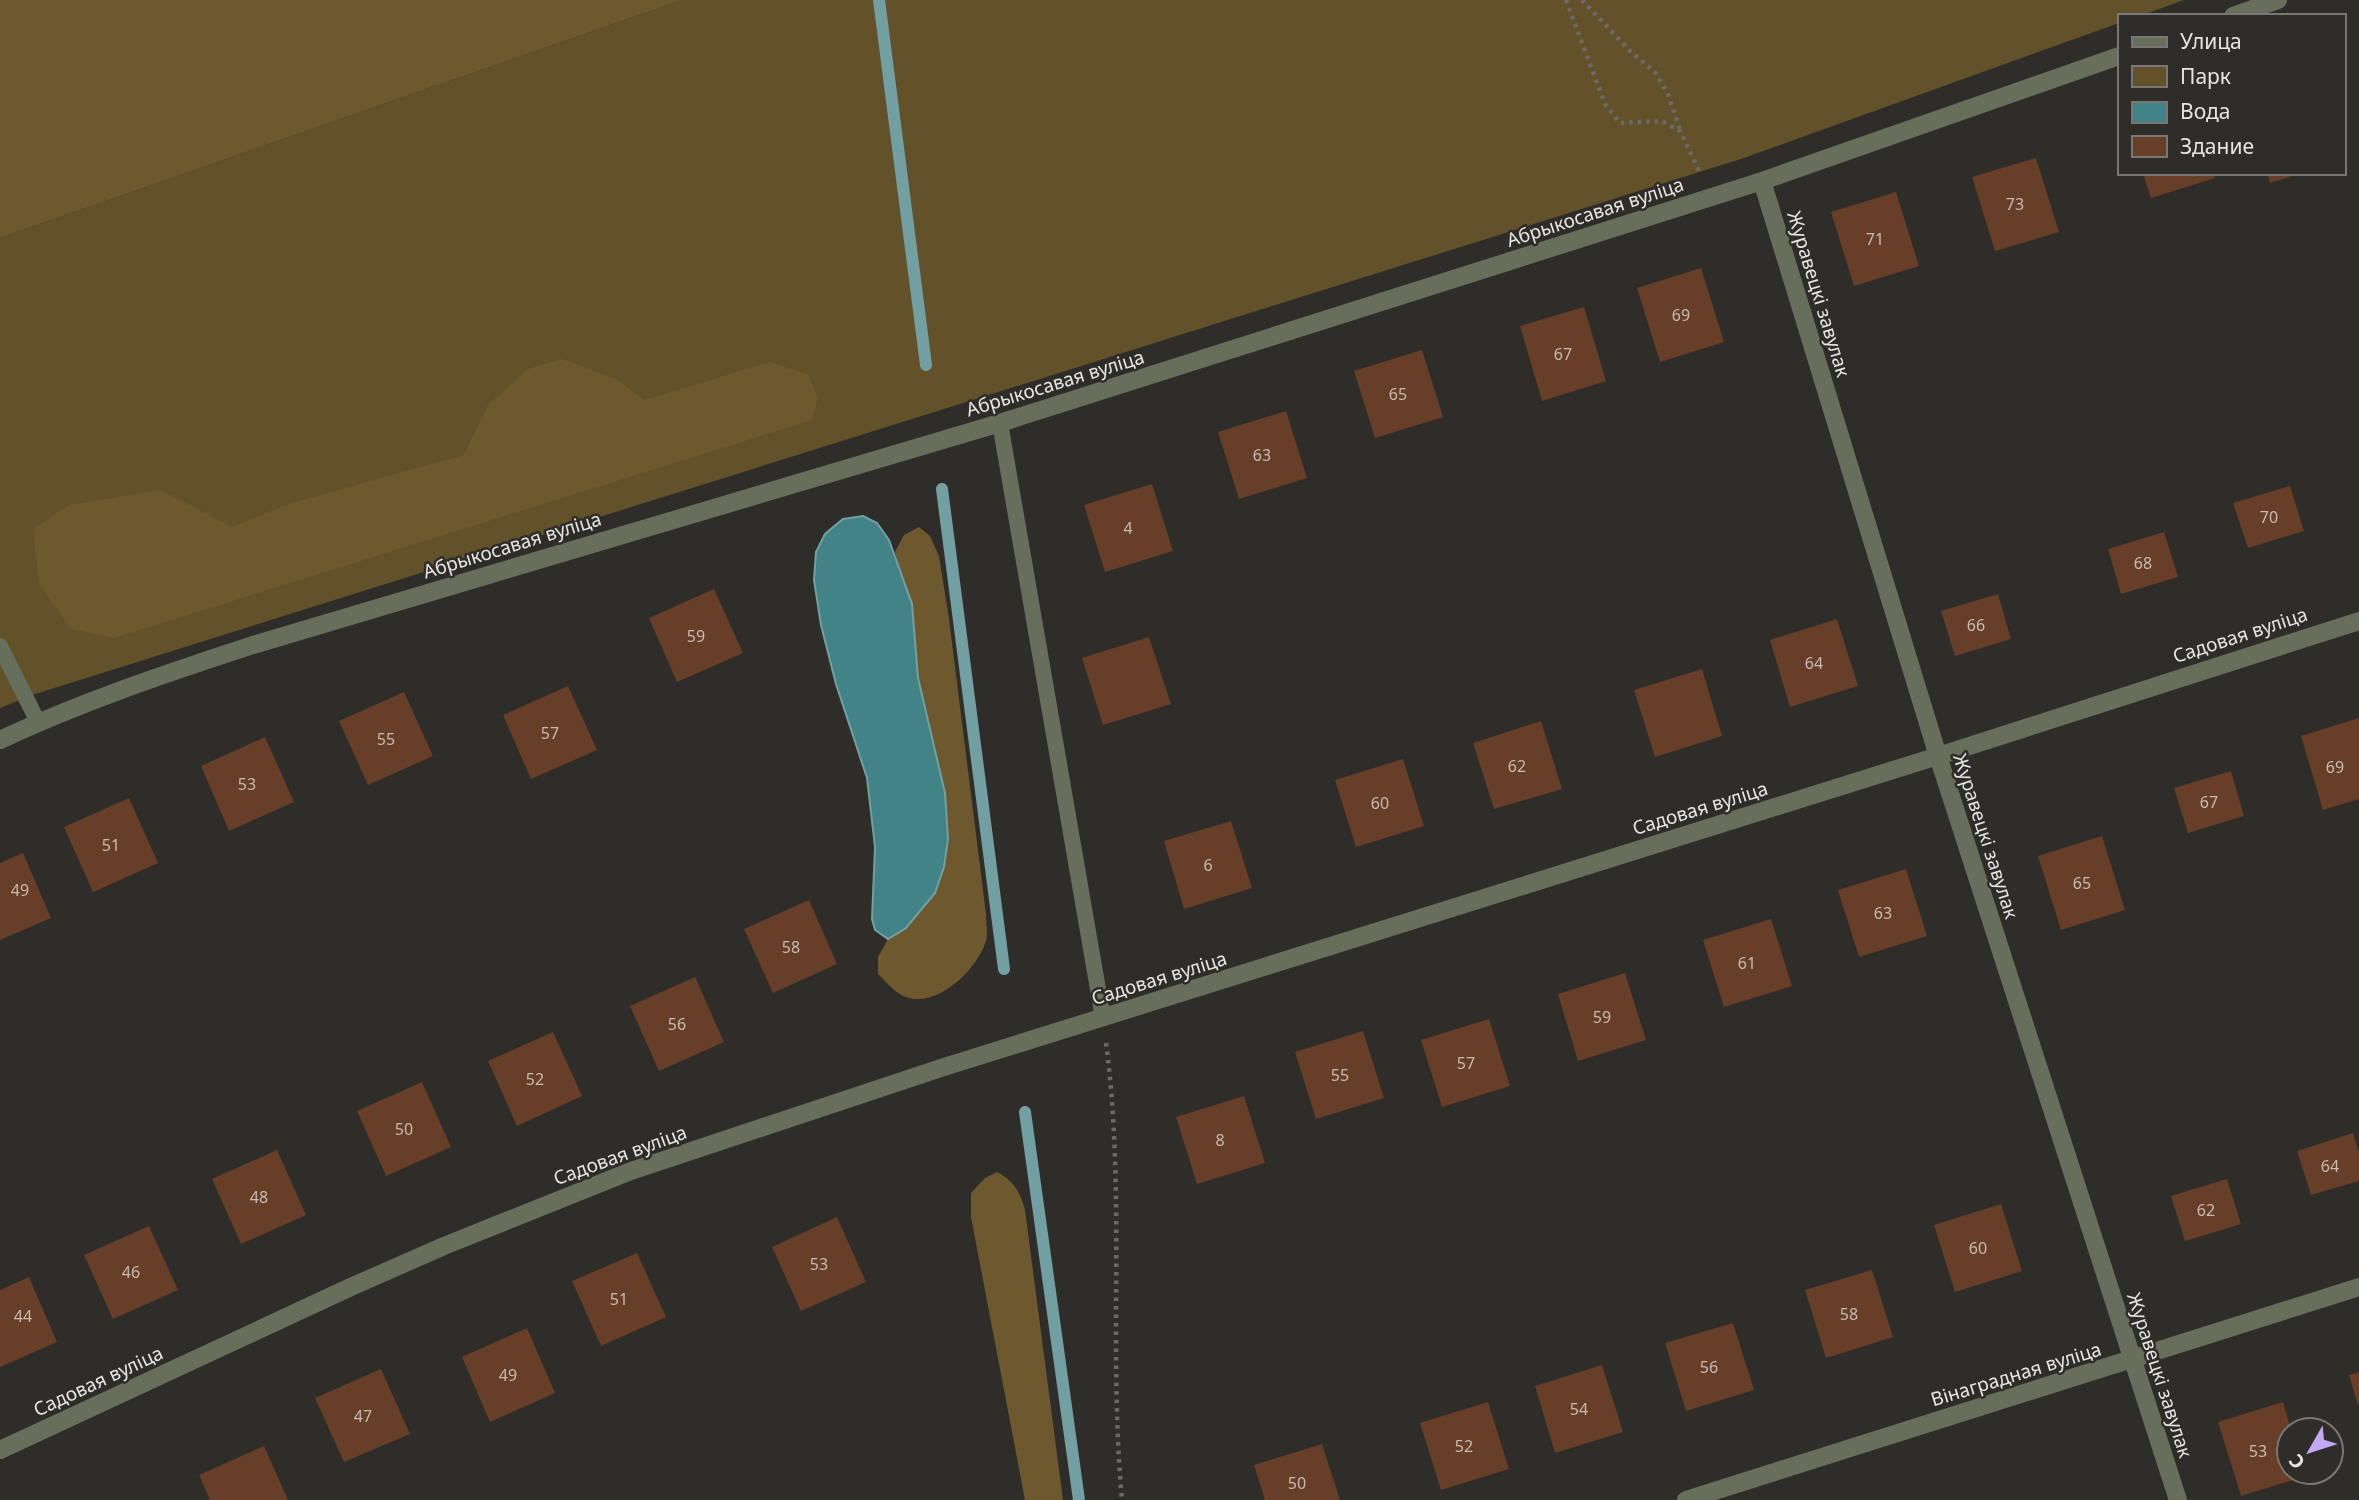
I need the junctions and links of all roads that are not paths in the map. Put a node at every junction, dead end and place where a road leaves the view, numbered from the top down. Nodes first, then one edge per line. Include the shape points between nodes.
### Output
1 (2278, 0) edge
2 (2239, 14) edge
3 (2118, 56) edge
4 (1762, 181) junction
5 (1000, 423) junction
6 (2359, 621) edge
7 (0, 646) edge
8 (38, 722) junction
9 (0, 740) edge
10 (1938, 756) junction
11 (1103, 1018) junction
12 (2359, 1287) edge
13 (2132, 1359) junction
14 (0, 1450) edge
15 (1686, 1500) edge
16 (2178, 1500) edge

1 - 2 street
3 - 4 street, Абрыкосавая вуліца
4 - 5 street, Абрыкосавая вуліца
4 - 10 street, Журавецкі завулак
5 - 8 street, Абрыкосавая вуліца via 277,637
5 - 11 lane
6 - 10 street, Садовая вуліца
7 - 8 lane
8 - 9 street, Абрыкосавая вуліца
10 - 11 street, Садовая вуліца
10 - 13 street, Журавецкі завулак
11 - 14 street, Садовая вуліца via 670,1158 548,1203 352,1286
12 - 13 street, Вінаградная вуліца
13 - 15 street, Вінаградная вуліца
13 - 16 street, Журавецкі завулак

